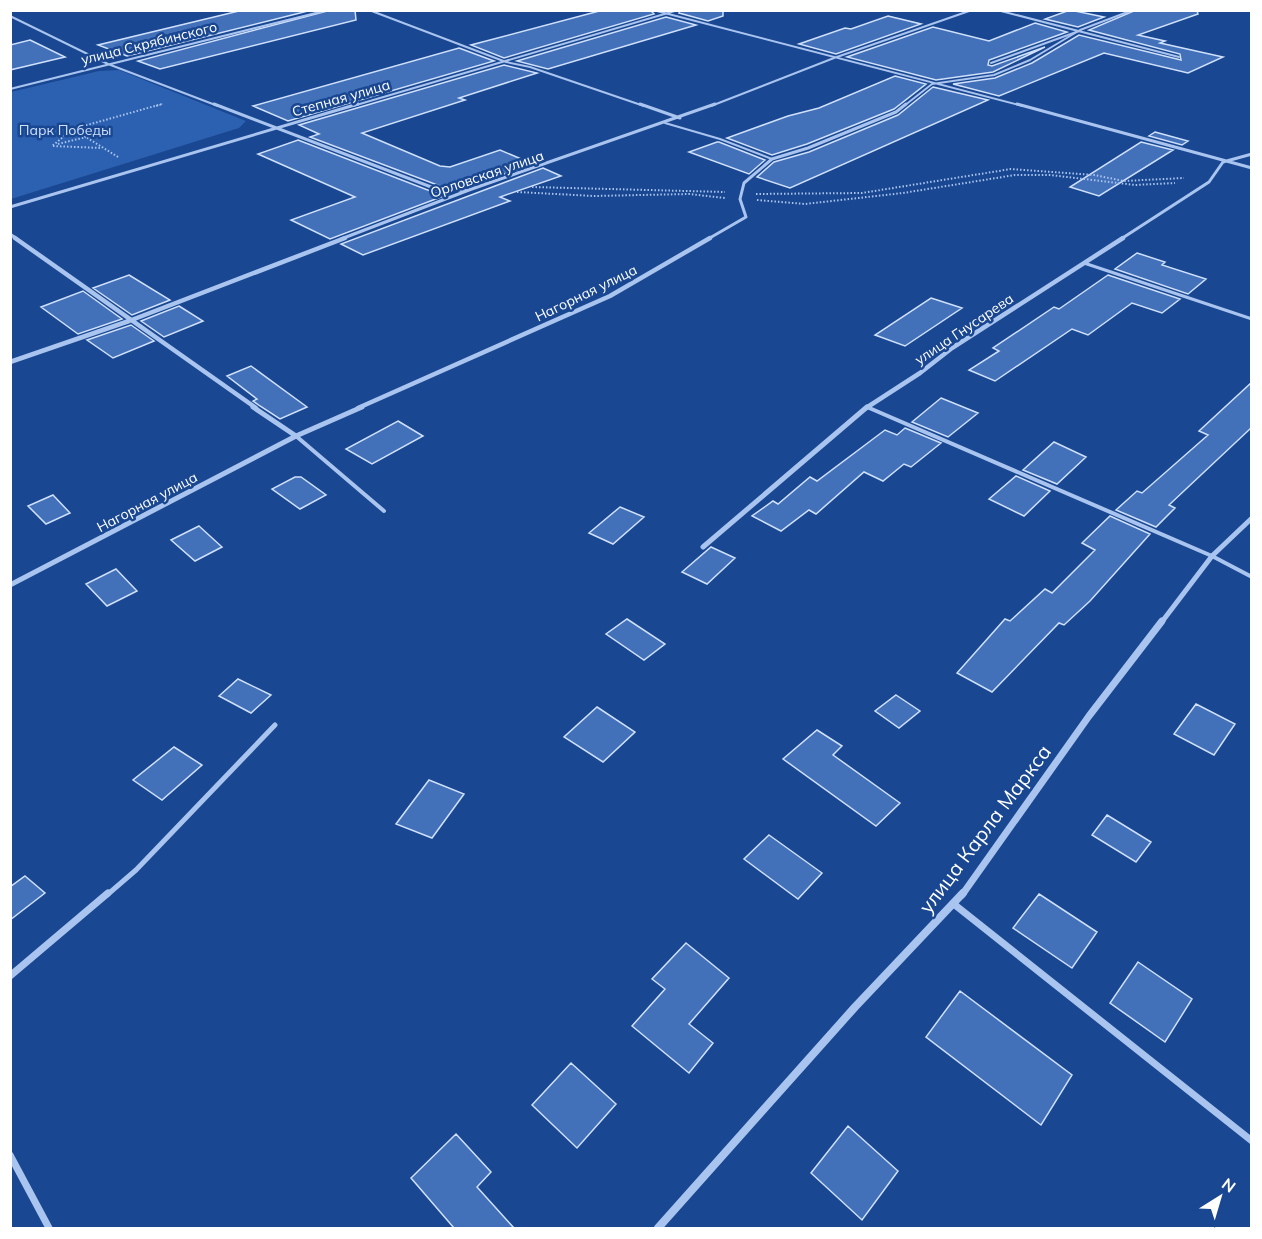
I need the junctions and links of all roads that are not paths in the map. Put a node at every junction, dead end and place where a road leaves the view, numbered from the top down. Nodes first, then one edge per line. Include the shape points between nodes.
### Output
1 (327, 10) edge
2 (369, 10) edge
3 (652, 10) edge
4 (678, 10) edge
5 (972, 10) edge
6 (997, 10) edge
7 (1133, 10) edge
8 (666, 14) junction
9 (10, 16) edge
10 (1080, 30) junction
11 (1179, 57) dead end
12 (834, 58) junction
13 (506, 62) junction
14 (991, 63) dead end
15 (108, 64) junction
16 (932, 84) junction
17 (10, 89) edge
18 (680, 118) junction
19 (665, 123) junction
20 (272, 129) junction
21 (1251, 154) edge
22 (771, 159) junction
23 (1223, 162) junction
24 (1251, 168) edge
25 (469, 190) junction
26 (10, 207) edge
27 (10, 234) edge
28 (1084, 263) junction
29 (1251, 319) edge
30 (129, 321) junction
31 (10, 362) edge
32 (867, 407) junction
33 (296, 436) junction
34 (384, 511) dead end
35 (1251, 518) edge
36 (703, 547) dead end
37 (1212, 556) junction
38 (1251, 577) edge
39 (10, 585) edge
40 (275, 725) dead end
41 (955, 905) junction
42 (10, 976) edge
43 (1251, 1142) edge
44 (10, 1155) edge
45 (49, 1228) edge
46 (658, 1228) edge

1 - 15 street, улица Скрябинского
2 - 13 street
3 - 8 street
4 - 8 street, Степная улица
5 - 12 street, Орловская улица
6 - 10 street
7 - 10 street, Нагорная улица
8 - 12 street
8 - 13 street, Степная улица
9 - 15 street
10 - 11 street
10 - 14 lane
10 - 16 street, Нагорная улица via 1030,60 993,75
12 - 16 street
12 - 18 street, Орловская улица
13 - 18 street
13 - 20 street, Степная улица
15 - 17 street, улица Скрябинского
15 - 20 street
16 - 22 street, Нагорная улица via 896,112
16 - 23 street via 1057,114
18 - 19 street, Орловская улица
19 - 22 lane
19 - 25 street, Орловская улица
20 - 25 street via 439,190
20 - 26 street, Степная улица
21 - 23 street
22 - 33 street, Нагорная улица via 744,183 740,199 746,218 610,297
23 - 24 street
23 - 28 street, улица Гнусарева via 1209,182
25 - 30 street, Орловская улица
27 - 30 street
28 - 29 lane
28 - 32 street, улица Гнусарева
30 - 31 street, Орловская улица
30 - 33 street
32 - 36 street, улица Гнусарева
32 - 37 lane
33 - 34 lane
33 - 39 street, Нагорная улица
35 - 37 street, улица Карла Маркса
37 - 38 lane
37 - 41 street, улица Карла Маркса via 1089,716
40 - 42 lane via 136,870
41 - 43 lane
41 - 46 street, улица Карла Маркса via 855,1007
44 - 45 lane

